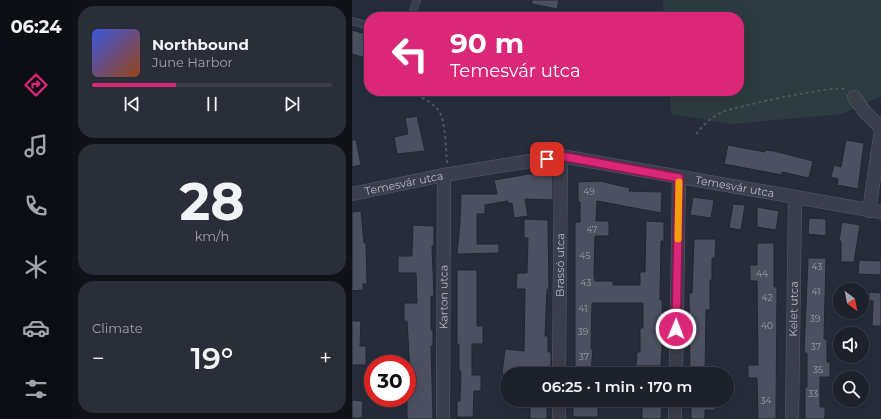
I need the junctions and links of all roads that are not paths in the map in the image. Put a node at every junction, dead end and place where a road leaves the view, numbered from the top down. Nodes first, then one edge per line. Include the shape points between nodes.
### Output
1 (417, 0) edge
2 (413, 12) edge
3 (352, 21) edge
4 (364, 25) edge
5 (854, 97) road end
6 (881, 129) edge
7 (561, 156) junction
8 (446, 175) junction
9 (679, 178) junction
10 (352, 194) edge
11 (795, 198) junction
12 (875, 212) edge
13 (559, 367) edge
14 (676, 367) edge
15 (559, 407) edge
16 (675, 407) edge
17 (443, 419) edge
18 (559, 419) edge
19 (675, 419) edge
20 (792, 419) edge

1 - 2 lane
3 - 4 lane
5 - 6 street
6 - 12 street
7 - 8 street, Temesvár utca
7 - 9 street, Temesvár utca
7 - 13 street, Brassó utca
8 - 10 street, Temesvár utca
8 - 17 street, Karton utca
9 - 11 street, Temesvár utca
9 - 14 street
11 - 12 street, Temesvár utca
11 - 20 street, Kelet utca
15 - 18 street
16 - 19 street

